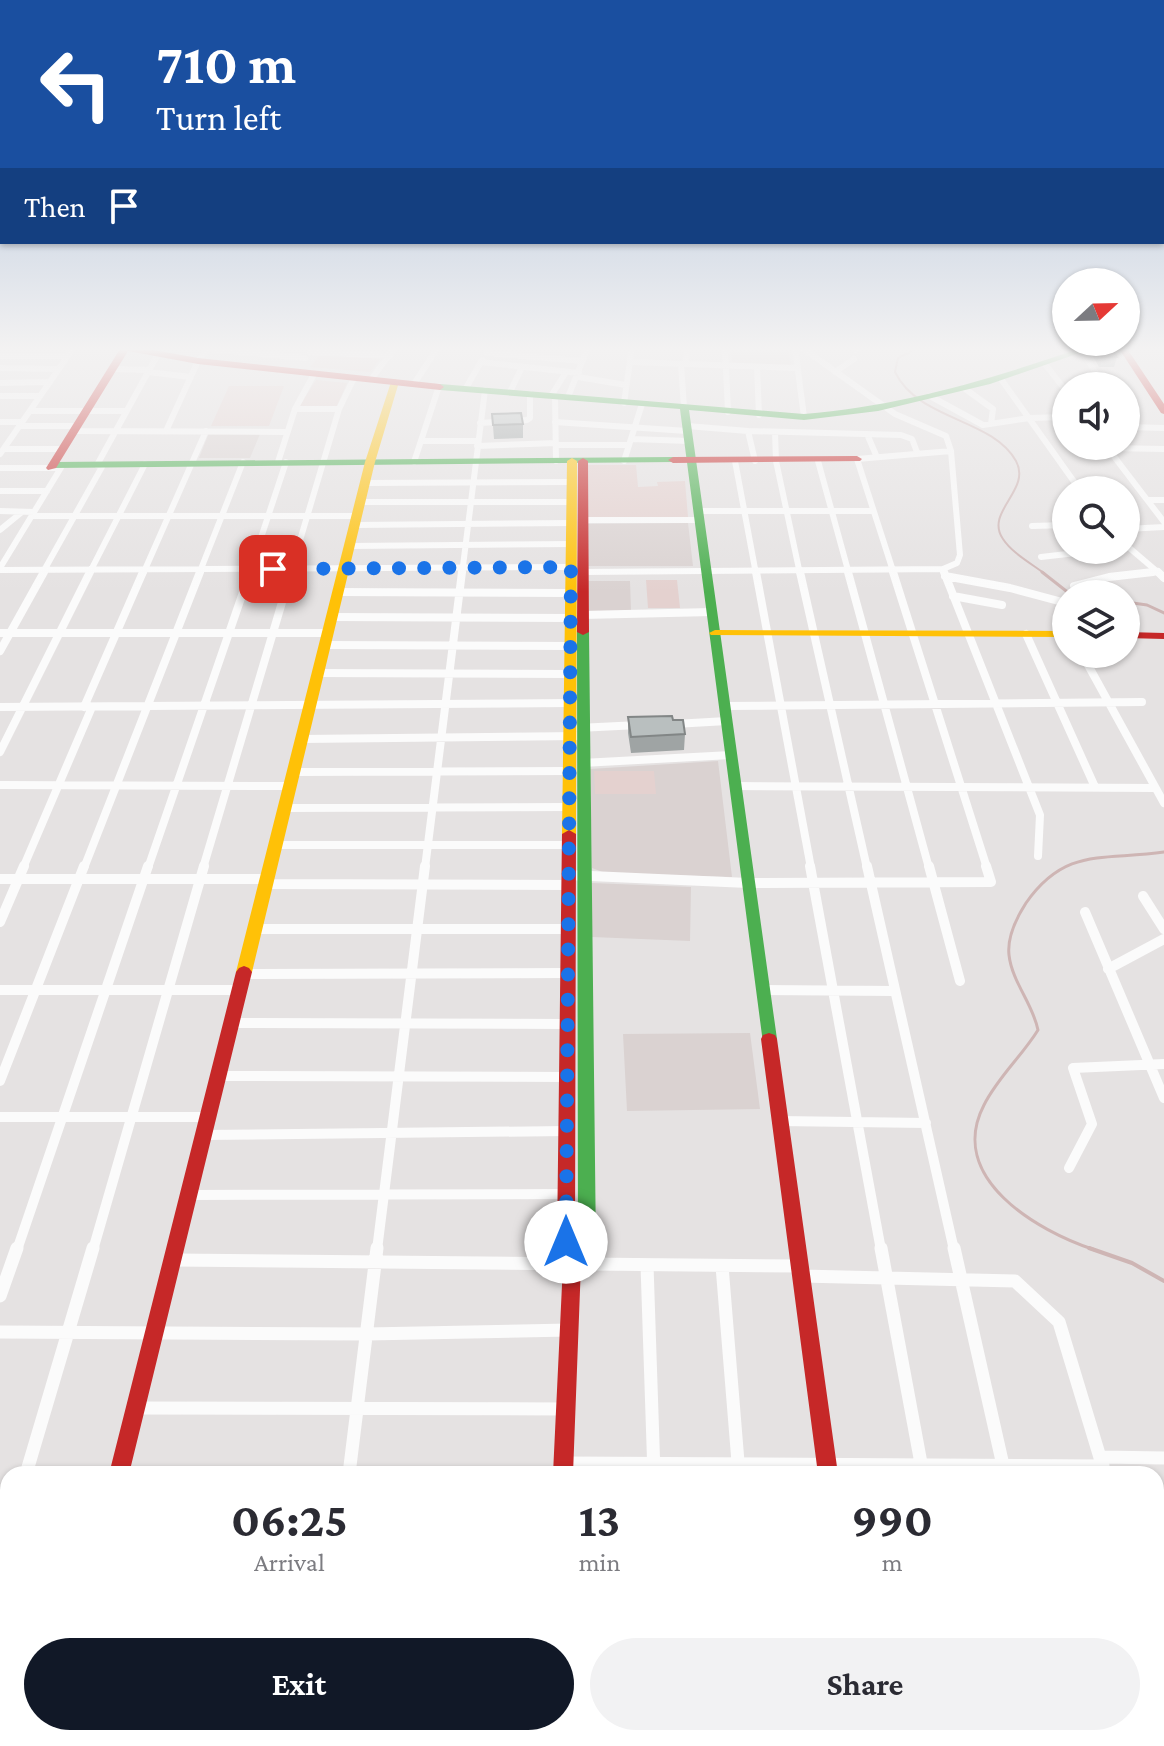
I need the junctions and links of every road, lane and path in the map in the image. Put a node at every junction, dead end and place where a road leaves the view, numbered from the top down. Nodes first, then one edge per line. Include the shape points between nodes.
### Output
1 (18, 428) edge
2 (76, 428) edge
3 (82, 428) edge
4 (287, 428) edge
5 (334, 428) edge
6 (375, 428) edge
7 (425, 428) edge
8 (479, 428) edge
9 (555, 428) edge
10 (635, 428) edge
11 (648, 428) edge
12 (687, 428) edge
13 (933, 428) edge
14 (1036, 428) edge
15 (115, 431) junction
16 (166, 431) joint
17 (206, 431) junction
18 (748, 431) junction
19 (286, 432) junction
20 (775, 432) junction
21 (688, 433) junction
22 (867, 434) junction
23 (0, 438) edge
24 (11, 438) junction
25 (421, 441) junction
26 (630, 442) junction
27 (478, 443) junction
28 (556, 444) junction
29 (1140, 448) edge
30 (63, 449) junction
31 (1164, 449) edge
32 (951, 451) junction
33 (2, 452) edge
34 (917, 452) junction
35 (876, 455) junction
36 (857, 459) junction
37 (1117, 460) edge
38 (556, 461) junction
39 (578, 461) junction
40 (624, 461) junction
41 (691, 461) junction
42 (735, 461) junction
43 (755, 461) junction
44 (776, 461) junction
45 (818, 461) junction
46 (243, 462) junction
47 (282, 462) junction
48 (325, 462) junction
49 (370, 462) junction
50 (414, 462) junction
51 (476, 462) junction
52 (193, 463) junction
53 (145, 464) junction
54 (100, 465) junction
55 (61, 466) junction
56 (0, 468) edge
57 (1070, 476) edge
58 (473, 482) junction
59 (572, 482) junction
60 (365, 483) junction
61 (0, 491) edge
62 (47, 491) junction
63 (1148, 500) junction
64 (1164, 500) edge
65 (470, 502) junction
66 (572, 502) junction
67 (0, 511) edge
68 (744, 511) junction
69 (786, 511) junction
70 (830, 511) junction
71 (873, 511) junction
72 (22, 512) junction
73 (33, 514) junction
74 (357, 514) junction
75 (75, 516) junction
76 (120, 516) junction
77 (169, 516) junction
78 (222, 516) junction
79 (270, 516) junction
80 (309, 516) junction
81 (699, 516) junction
82 (577, 522) junction
83 (468, 524) junction
84 (1164, 524) edge
85 (1052, 525) edge
86 (1032, 526) dead end
87 (1140, 527) edge
88 (0, 531) edge
89 (22, 532) junction
90 (572, 544) junction
91 (349, 546) junction
92 (465, 546) junction
93 (4, 553) edge
94 (1052, 556) edge
95 (1041, 557) dead end
96 (1140, 558) edge
97 (462, 568) junction
98 (0, 569) edge
99 (201, 569) junction
100 (253, 569) junction
101 (293, 569) junction
102 (344, 569) junction
103 (846, 569) junction
104 (890, 569) junction
105 (45, 570) junction
106 (94, 570) junction
107 (145, 570) junction
108 (577, 570) junction
109 (706, 570) junction
110 (755, 570) junction
111 (800, 570) junction
112 (944, 572) junction
113 (1157, 572) junction
114 (1164, 578) edge
115 (1097, 580) edge
116 (338, 592) junction
117 (459, 592) junction
118 (571, 593) junction
119 (953, 596) junction
120 (1052, 599) edge
121 (1002, 605) dead end
122 (712, 612) junction
123 (576, 616) junction
124 (332, 617) junction
125 (456, 617) junction
126 (0, 633) edge
127 (10, 633) junction
128 (63, 633) junction
129 (117, 633) junction
130 (176, 633) junction
131 (228, 633) junction
132 (274, 633) junction
133 (715, 633) junction
134 (767, 633) junction
135 (815, 633) junction
136 (865, 633) junction
137 (913, 633) junction
138 (968, 633) junction
139 (1026, 634) junction
140 (1052, 634) edge
141 (1140, 635) edge
142 (1164, 636) edge
143 (326, 639) junction
144 (453, 646) junction
145 (571, 646) junction
146 (0, 651) edge
147 (1090, 668) edge
148 (318, 673) junction
149 (449, 673) junction
150 (573, 688) junction
151 (1109, 702) junction
152 (1142, 702) dead end
153 (996, 703) junction
154 (1059, 703) junction
155 (445, 704) junction
156 (883, 704) junction
157 (935, 704) junction
158 (253, 705) junction
159 (309, 705) junction
160 (780, 705) junction
161 (831, 705) junction
162 (146, 706) junction
163 (202, 706) junction
164 (0, 707) edge
165 (23, 707) junction
166 (88, 707) junction
167 (726, 714) junction
168 (669, 724) edge
169 (654, 725) edge
170 (576, 732) junction
171 (441, 738) junction
172 (302, 739) junction
173 (0, 752) edge
174 (731, 755) junction
175 (576, 767) junction
176 (437, 772) junction
177 (292, 779) junction
178 (58, 785) junction
179 (116, 785) junction
180 (176, 785) junction
181 (229, 785) junction
182 (735, 786) junction
183 (1, 787) edge
184 (795, 787) junction
185 (850, 787) junction
186 (906, 787) junction
187 (961, 787) junction
188 (1095, 787) junction
189 (1030, 788) junction
190 (1155, 788) junction
191 (1164, 803) edge
192 (432, 807) junction
193 (569, 807) junction
194 (284, 808) junction
195 (275, 845) junction
196 (428, 845) junction
197 (568, 845) junction
198 (1038, 856) dead end
199 (573, 878) junction
200 (0, 879) edge
201 (18, 879) junction
202 (79, 879) junction
203 (145, 879) junction
204 (201, 879) junction
205 (266, 882) junction
206 (423, 883) junction
207 (748, 883) junction
208 (813, 883) junction
209 (871, 883) junction
210 (932, 883) junction
211 (1143, 896) dead end
212 (1085, 912) dead end
213 (0, 922) edge
214 (255, 929) junction
215 (417, 929) junction
216 (569, 929) junction
217 (1164, 929) edge
218 (1164, 939) edge
219 (1108, 969) junction
220 (568, 973) junction
221 (243, 974) junction
222 (412, 974) junction
223 (960, 981) dead end
224 (0, 990) edge
225 (36, 990) junction
226 (107, 990) junction
227 (168, 990) junction
228 (239, 990) junction
229 (763, 990) junction
230 (833, 990) junction
231 (894, 991) junction
232 (231, 1023) junction
233 (406, 1023) junction
234 (568, 1024) junction
235 (1150, 1064) junction
236 (1164, 1064) edge
237 (218, 1076) junction
238 (399, 1077) junction
239 (567, 1077) junction
240 (0, 1081) edge
241 (1164, 1098) edge
242 (0, 1117) edge
243 (65, 1117) junction
244 (130, 1117) junction
245 (208, 1117) junction
246 (780, 1121) junction
247 (857, 1122) junction
248 (926, 1123) junction
249 (566, 1131) junction
250 (392, 1133) junction
251 (204, 1135) junction
252 (1069, 1168) dead end
253 (384, 1194) junction
254 (566, 1194) junction
255 (189, 1195) junction
256 (172, 1260) junction
257 (376, 1262) junction
258 (572, 1264) junction
259 (647, 1265) junction
260 (722, 1266) junction
261 (801, 1271) junction
262 (886, 1278) junction
263 (962, 1279) junction
264 (0, 1296) edge
265 (569, 1330) junction
266 (0, 1332) edge
267 (70, 1332) junction
268 (156, 1333) junction
269 (367, 1334) junction
270 (136, 1408) junction
271 (357, 1408) junction
272 (565, 1409) junction
273 (1164, 1458) edge
274 (28, 1466) edge
275 (121, 1466) edge
276 (350, 1466) edge
277 (563, 1466) edge
278 (654, 1466) edge
279 (738, 1466) edge
280 (827, 1466) edge
281 (921, 1466) edge
282 (1003, 1466) edge
283 (1103, 1466) edge

1 - 24 street
2 - 30 street
3 - 15 street
4 - 19 street
5 - 48 street
6 - 49 street
7 - 25 street
8 - 27 street
9 - 28 street
10 - 26 street
11 - 21 street
12 - 21 street
13 - 32 street via 947,438
14 - 57 street
15 - 16 street
15 - 54 street
16 - 17 street
17 - 19 street
17 - 52 street
18 - 20 street
18 - 21 street
18 - 43 street
19 - 47 street
20 - 22 street
20 - 44 street
21 - 26 street
21 - 41 street
22 - 34 street via 907,436
22 - 35 street
23 - 24 street
24 - 33 street
25 - 27 street
25 - 50 street
26 - 28 street
26 - 40 street
27 - 28 street
27 - 51 street
28 - 38 street
29 - 31 street
30 - 33 street
30 - 55 street
32 - 34 street
32 - 112 street via 960,555
34 - 35 street
35 - 36 street
36 - 45 street
36 - 71 street
37 - 63 street
38 - 39 street
38 - 51 street
39 - 40 street
39 - 59 street
39 - 82 street
40 - 41 street
41 - 42 street
41 - 81 street
42 - 43 street
42 - 68 street
43 - 44 street
44 - 45 street
44 - 69 street
45 - 70 street
46 - 47 street
46 - 52 street
46 - 78 street
47 - 48 street
47 - 79 street
48 - 49 street
48 - 80 street
49 - 50 street
49 - 60 street
50 - 51 street
51 - 58 street
52 - 53 street
52 - 77 street
53 - 54 street
53 - 76 street
54 - 55 street
54 - 75 street
55 - 56 street
55 - 62 street
58 - 59 street
58 - 60 street
58 - 65 street
59 - 66 street
60 - 74 street
61 - 62 street
62 - 73 street
63 - 64 street
63 - 84 street
65 - 66 street
65 - 74 street
65 - 83 street
66 - 82 street
67 - 72 street
68 - 69 street
68 - 81 street
68 - 110 street
69 - 70 street
69 - 111 street
70 - 71 street
70 - 103 street
71 - 104 street
72 - 73 street
72 - 88 street
73 - 75 street
73 - 89 street
74 - 80 street
74 - 83 street
74 - 91 street
75 - 76 street
75 - 105 street
76 - 77 street
76 - 106 street
77 - 78 street
77 - 107 street
78 - 79 street
78 - 99 street
79 - 80 street
79 - 100 street
80 - 101 street
81 - 82 street
81 - 109 street
82 - 83 street
82 - 90 street
82 - 108 street
83 - 92 street
84 - 87 street
85 - 86 street
88 - 89 street
89 - 93 street
90 - 92 street
90 - 108 street
91 - 92 street
91 - 102 street
92 - 97 street
93 - 98 street
94 - 95 street
96 - 113 street
97 - 102 street
97 - 108 street
97 - 117 street
98 - 105 street
99 - 100 street
99 - 107 street
99 - 130 street
100 - 101 street
100 - 131 street
101 - 102 street
101 - 132 street
102 - 116 street
103 - 104 street
103 - 111 street
103 - 136 street
104 - 112 street
104 - 137 street
105 - 106 street
105 - 127 street
106 - 107 street
106 - 128 street
107 - 129 street
108 - 109 street
108 - 118 street
108 - 123 street
109 - 110 street
109 - 122 street
110 - 111 street
110 - 134 street
111 - 135 street
112 - 119 street
112 - 120 street
113 - 114 street
113 - 115 street
116 - 117 street
116 - 124 street
117 - 118 street
117 - 125 street
118 - 123 street
119 - 121 street
119 - 138 street
122 - 123 street
122 - 133 street
123 - 125 street
123 - 145 street
123 - 150 street
124 - 125 street
124 - 143 street
125 - 144 street
126 - 127 street
127 - 128 street
127 - 146 street
128 - 129 street
128 - 165 street
129 - 130 street
129 - 166 street
130 - 131 street
130 - 162 street
131 - 132 street
131 - 163 street
132 - 143 street
132 - 158 street
133 - 134 street
133 - 167 street
134 - 135 street
134 - 160 street
135 - 136 street
135 - 161 street
136 - 137 street
136 - 156 street
137 - 138 street
137 - 157 street
138 - 139 street
138 - 153 street
139 - 140 street
139 - 154 street
141 - 142 street
143 - 144 street
143 - 148 street
144 - 145 street
144 - 149 street
145 - 150 street
147 - 151 street
148 - 149 street
148 - 159 street
149 - 150 street
149 - 155 street
150 - 155 street
150 - 170 street
151 - 152 street
151 - 154 street
151 - 190 street
153 - 154 street
153 - 157 street
153 - 189 street
154 - 188 street
155 - 159 street
155 - 171 street
156 - 157 street
156 - 161 street
156 - 186 street
157 - 187 street
158 - 159 street
158 - 163 street
158 - 181 street
159 - 172 street
160 - 161 street
160 - 167 street
160 - 184 street
161 - 185 street
162 - 163 street
162 - 166 street
162 - 179 street
163 - 180 street
164 - 165 street
165 - 166 street
165 - 173 street
166 - 178 street
167 - 168 street
167 - 174 street
169 - 170 street
170 - 171 street
170 - 175 street
171 - 172 street
171 - 176 street
172 - 177 street
174 - 175 street
174 - 182 street
175 - 176 street
175 - 193 street
175 - 199 street
176 - 177 street
176 - 192 street
177 - 181 street
177 - 194 street
178 - 179 street
178 - 183 street
178 - 201 street
179 - 180 street
179 - 202 street
180 - 181 street
180 - 203 street
181 - 204 street
182 - 184 street
182 - 207 street
184 - 185 street
184 - 208 street
185 - 186 street
185 - 209 street
186 - 187 street
186 - 210 street
187 - 189 street
187 - 210 street via 991,882
188 - 189 street
188 - 190 street
189 - 198 street via 1040,815
190 - 191 street
192 - 193 street
192 - 194 street
192 - 196 street
193 - 197 street
194 - 195 street
195 - 196 street
195 - 205 street
196 - 197 street
196 - 206 street
197 - 199 street
199 - 206 street
199 - 207 street
199 - 216 street
199 - 258 street via 587,1249
200 - 201 street
201 - 202 street
201 - 213 street
202 - 203 street
202 - 225 street
203 - 204 street
203 - 226 street
204 - 205 street
204 - 227 street
205 - 206 street
205 - 214 street
206 - 215 street
207 - 208 street
207 - 229 street
208 - 209 street
208 - 230 street
209 - 210 street
209 - 231 street
210 - 223 street
211 - 217 street
212 - 219 street
214 - 215 street
214 - 221 street
215 - 216 street
215 - 222 street
216 - 220 street
218 - 219 street
219 - 235 street
220 - 222 street
220 - 234 street
221 - 222 street
221 - 228 street
222 - 233 street
224 - 225 street
225 - 226 street
225 - 240 street
226 - 227 street
226 - 243 street
227 - 228 street
227 - 244 street
228 - 232 street
229 - 230 street
229 - 246 street
230 - 231 street
230 - 247 street
231 - 248 street
232 - 233 street
232 - 237 street
233 - 234 street
233 - 238 street
234 - 239 street
235 - 236 street
235 - 241 street
235 - 252 street via 1073,1068 1092,1124
237 - 238 street
237 - 245 street
238 - 239 street
238 - 250 street
239 - 249 street
242 - 243 street
243 - 244 street
243 - 264 street
244 - 245 street
244 - 267 street
245 - 251 street
246 - 247 street
246 - 261 street
247 - 248 street
247 - 262 street
248 - 263 street
249 - 250 street
249 - 254 street
250 - 251 street
250 - 253 street
251 - 255 street
253 - 254 street
253 - 255 street
253 - 257 street
254 - 258 street via 566,1242
255 - 256 street
256 - 257 street
256 - 268 street
257 - 258 street
257 - 269 street
258 - 259 street
258 - 265 street
259 - 260 street
259 - 278 street
260 - 261 street
260 - 279 street
261 - 262 street
261 - 280 street
262 - 263 street
262 - 281 street
263 - 282 street
263 - 283 street via 1015,1281 1059,1322
265 - 269 street
265 - 272 street
266 - 267 street
267 - 268 street
267 - 274 street
268 - 269 street
268 - 270 street
269 - 271 street
270 - 271 street
270 - 275 street
271 - 272 street
271 - 276 street
272 - 277 street
273 - 283 street

